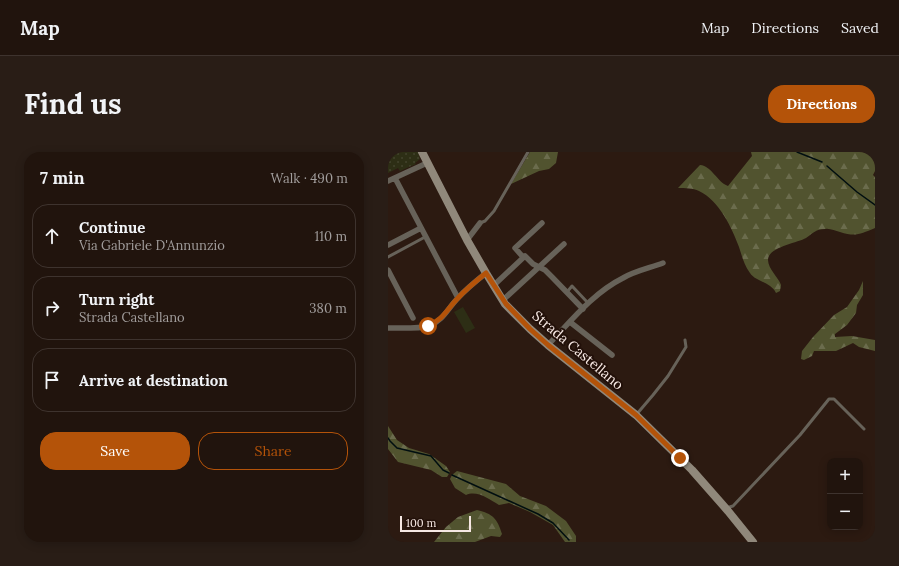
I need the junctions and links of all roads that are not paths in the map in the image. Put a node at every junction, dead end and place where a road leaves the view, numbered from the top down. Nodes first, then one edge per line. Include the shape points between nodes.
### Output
1 (422, 152) edge
2 (528, 152) edge
3 (427, 163) junction
4 (395, 178) junction
5 (388, 181) edge
6 (480, 223) joint
7 (542, 224) dead end
8 (421, 228) junction
9 (425, 237) junction
10 (467, 240) junction
11 (564, 244) dead end
12 (388, 245) edge
13 (388, 257) edge
14 (523, 257) junction
15 (663, 263) dead end
16 (539, 267) junction
17 (388, 270) edge
18 (486, 273) junction
19 (493, 286) junction
20 (567, 292) junction
21 (458, 298) junction
22 (503, 300) junction
23 (588, 303) junction
24 (583, 309) junction
25 (413, 318) dead end
26 (570, 322) junction
27 (388, 328) edge
28 (685, 340) dead end
29 (548, 345) junction
30 (612, 355) dead end
31 (636, 415) junction
32 (864, 429) dead end
33 (726, 508) junction
34 (753, 542) edge

1 - 3 street, Strada Castellano
2 - 6 lane via 494,211
3 - 4 street
3 - 10 street, Strada Castellano
4 - 5 street
4 - 8 street
6 - 10 street
7 - 14 street via 515,248
8 - 9 street
8 - 12 street
9 - 13 lane
9 - 21 street
10 - 18 street, Strada Castellano
11 - 16 street
14 - 16 street
14 - 19 street
15 - 23 street via 623,278
16 - 20 street
16 - 22 street
17 - 25 street
18 - 19 street, Strada Castellano
18 - 21 street
19 - 22 street, Strada Castellano
20 - 23 lane via 572,286
20 - 24 street
21 - 27 street via 443,317 428,326
22 - 29 street, Strada Castellano
23 - 24 street
24 - 26 street
26 - 29 street
26 - 30 street
28 - 31 lane via 686,346 668,376
29 - 31 street, Strada Castellano
31 - 33 street, Strada Castellano
32 - 33 lane via 834,399 830,399 733,506
33 - 34 street, Strada Castellano

